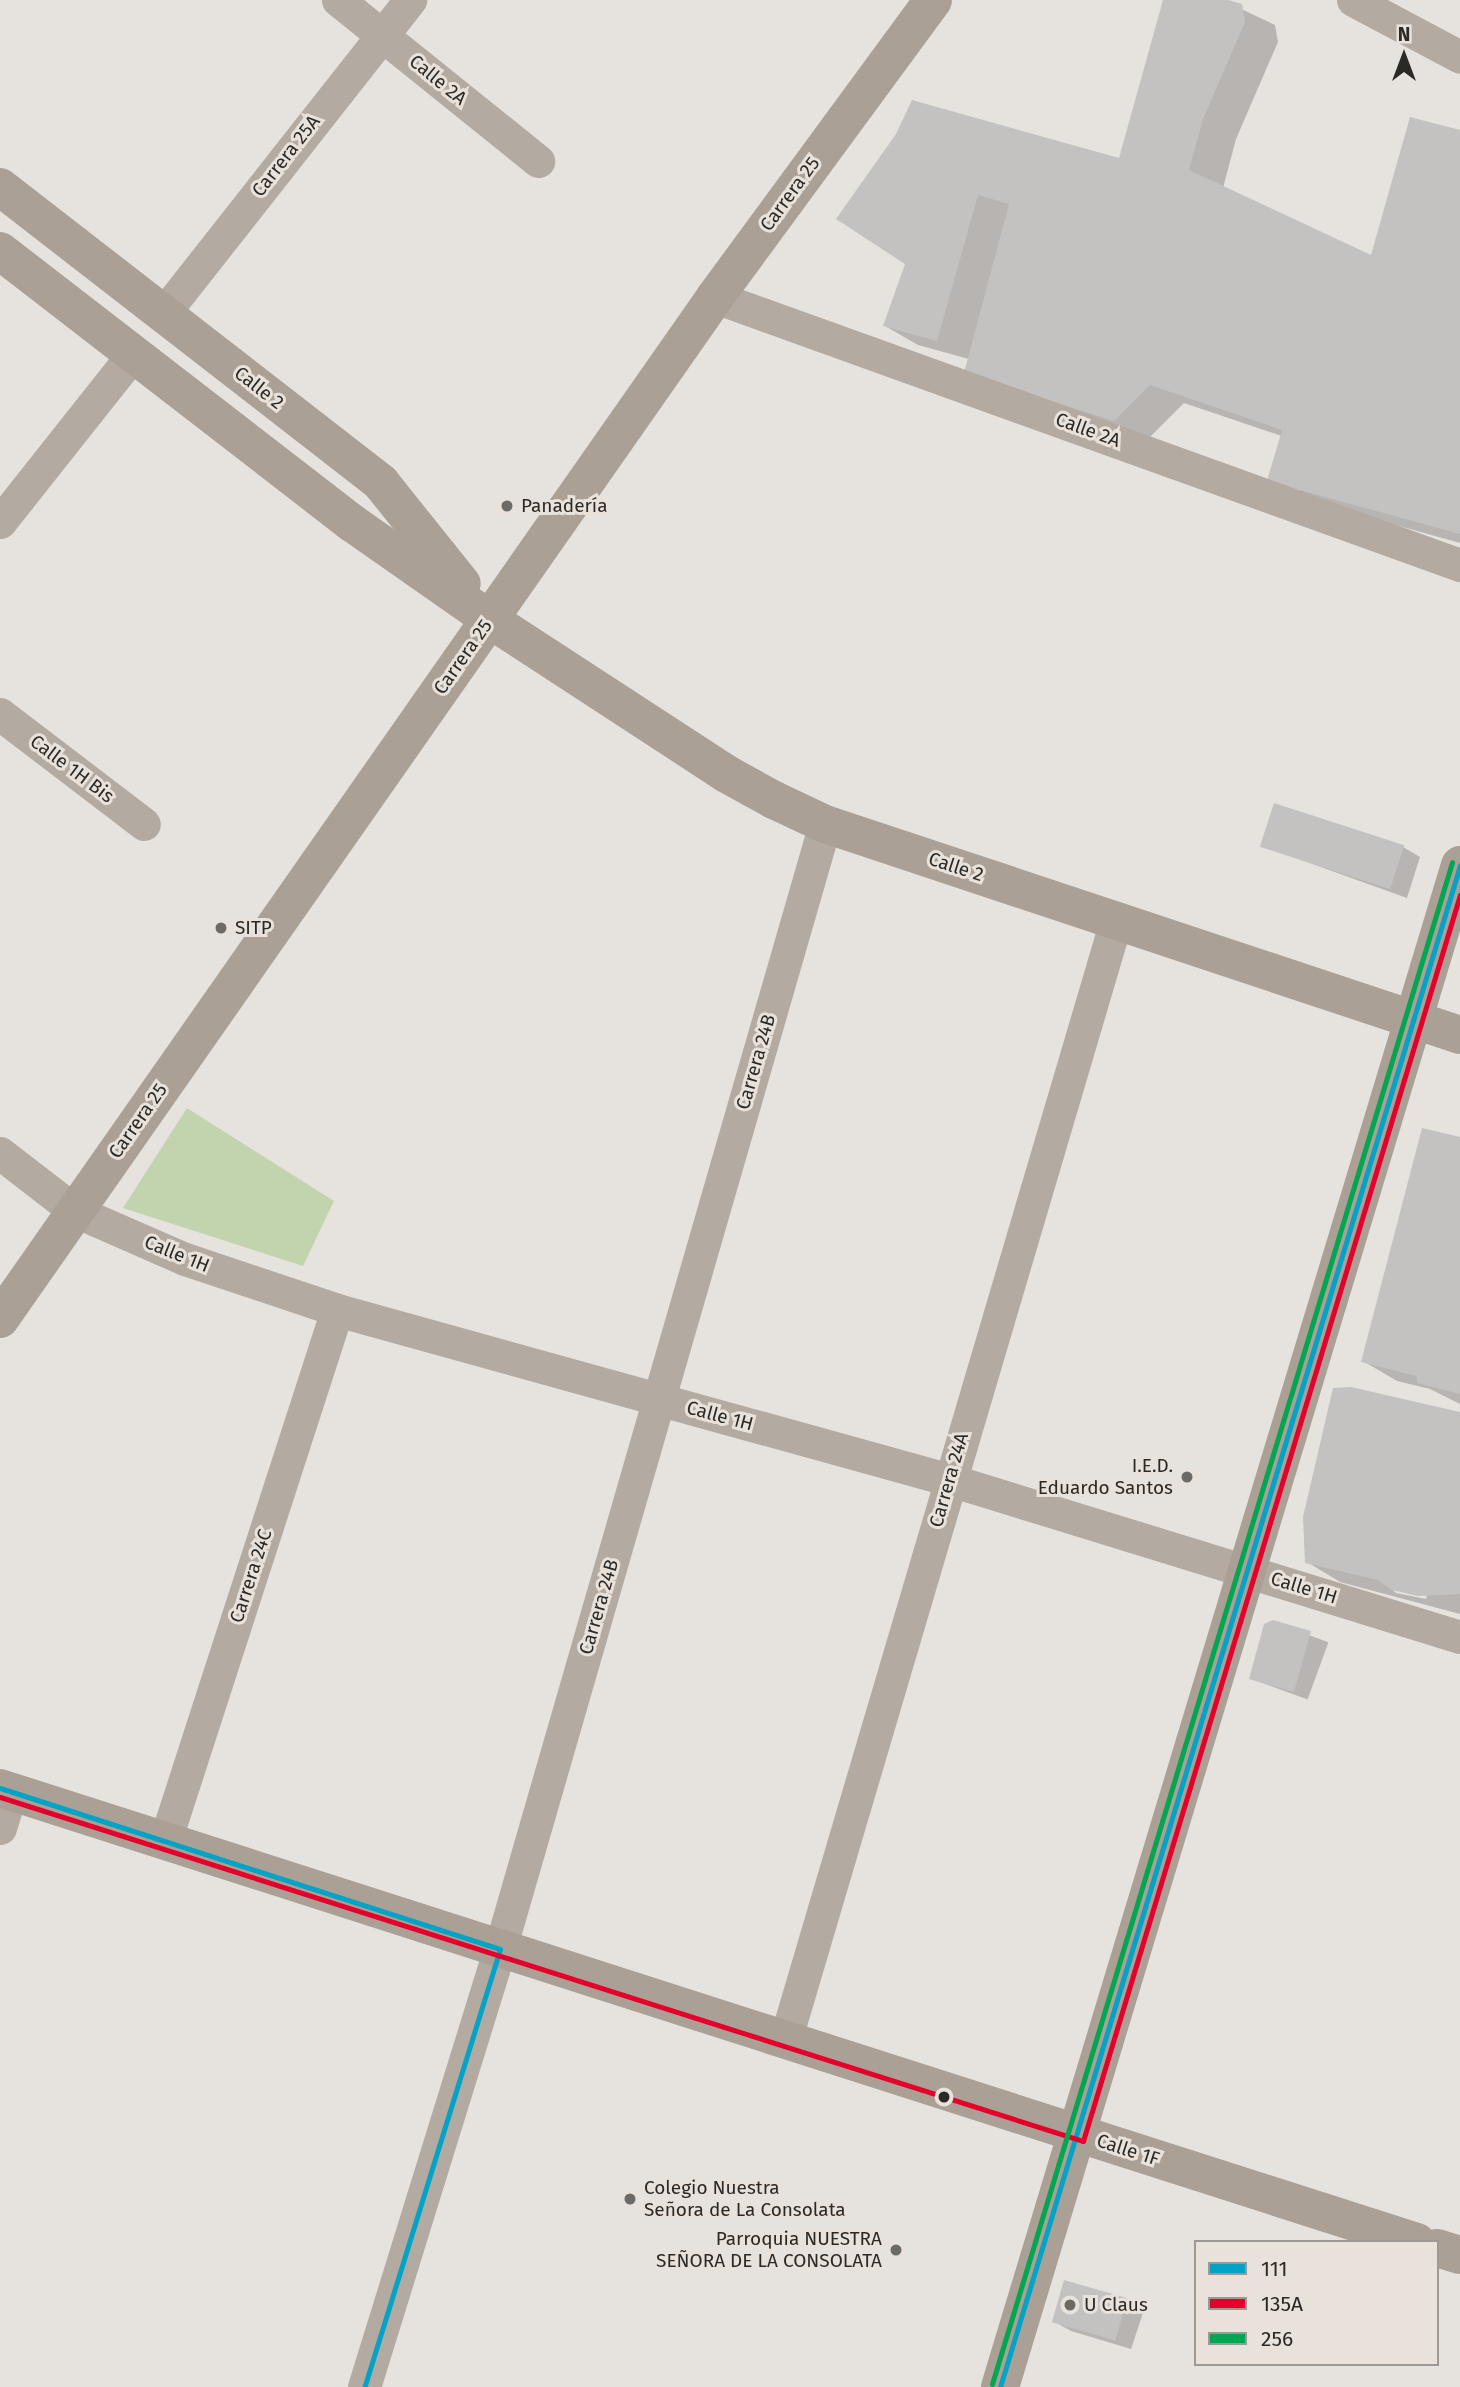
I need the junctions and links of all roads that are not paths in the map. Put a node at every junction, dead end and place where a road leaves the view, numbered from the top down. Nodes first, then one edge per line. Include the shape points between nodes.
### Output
1 (338, 0) edge
2 (411, 0) edge
3 (933, 0) edge
4 (1353, 0) edge
5 (382, 34) junction
6 (1460, 57) edge
7 (538, 161) dead end
8 (0, 187) edge
9 (0, 251) edge
10 (715, 296) junction
11 (163, 314) junction
12 (133, 354) junction
13 (0, 522) edge
14 (1460, 565) edge
15 (489, 619) junction
16 (0, 714) edge
17 (144, 824) dead end
18 (825, 824) junction
19 (1460, 865) edge
20 (1116, 921) junction
21 (1413, 1020) junction
22 (1460, 1035) edge
23 (0, 1153) edge
24 (75, 1211) junction
25 (337, 1310) junction
26 (0, 1319) edge
27 (659, 1400) junction
28 (950, 1480) junction
29 (1247, 1570) junction
30 (1460, 1637) edge
31 (6, 1790) edge
32 (0, 1828) edge
33 (165, 1841) junction
34 (499, 1949) junction
35 (785, 2041) junction
36 (1077, 2134) junction
37 (1411, 2240) edge
38 (1439, 2249) edge
39 (1460, 2255) edge
40 (364, 2387) edge
41 (1000, 2387) edge

1 - 5 street, Calle 2A
2 - 5 street, Carrera 25A
3 - 10 street, Carrera 25
4 - 6 street
5 - 7 street, Calle 2A
5 - 11 street, Carrera 25A
8 - 11 street, Calle 2
9 - 12 street, Calle 2
10 - 14 street, Calle 2A
10 - 15 street, Carrera 25
11 - 15 street, Calle 2 via 381,483
12 - 13 street
12 - 15 street, Calle 2 via 352,523
15 - 18 street, Calle 2 via 725,773
15 - 24 street, Carrera 25
16 - 17 street, Calle 1H Bis
18 - 20 street, Calle 2
18 - 27 street, Carrera 24B
19 - 21 street
20 - 21 street, Calle 2
20 - 28 street, Carrera 24A
21 - 22 street, Calle 2
21 - 29 street
23 - 24 street, Calle 1H
24 - 25 street, Calle 1H via 185,1259
24 - 26 street, Carrera 25
25 - 27 street, Calle 1H
25 - 33 street, Carrera 24C
27 - 28 street, Calle 1H
27 - 34 street, Carrera 24B
28 - 29 street, Calle 1H
28 - 35 street, Carrera 24A
29 - 30 street, Calle 1H
29 - 36 street
31 - 32 street
31 - 33 street, Calle 1F
33 - 34 street, Calle 1F
34 - 35 street, Calle 1F
34 - 40 street, Carrera 24B
35 - 36 street, Calle 1F
36 - 37 street, Calle 1F
36 - 41 street
38 - 39 street

